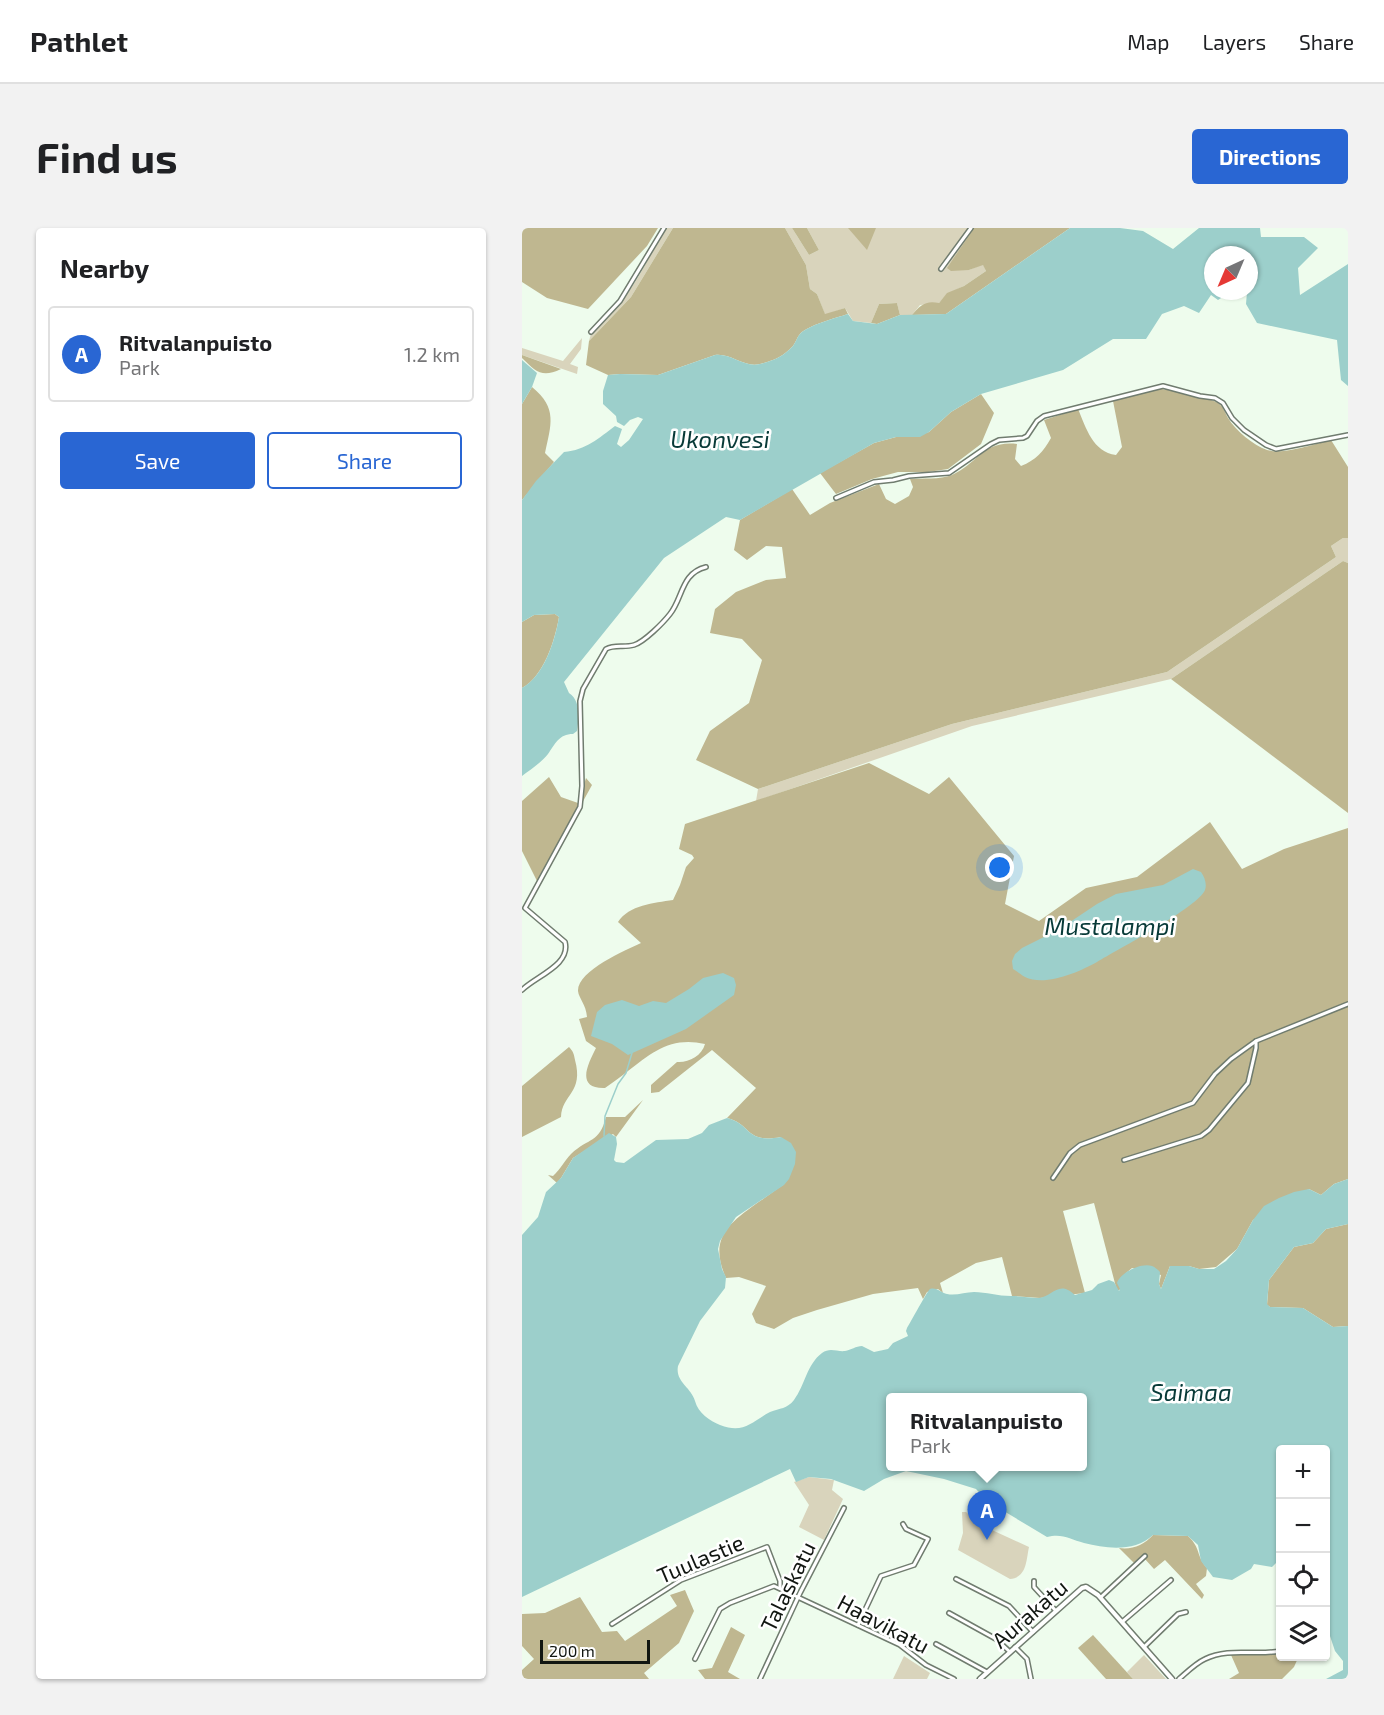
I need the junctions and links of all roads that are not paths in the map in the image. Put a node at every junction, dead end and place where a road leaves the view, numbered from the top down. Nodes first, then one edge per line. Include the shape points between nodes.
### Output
1 (664, 228) edge
2 (971, 228) edge
3 (941, 269) dead end
4 (591, 332) dead end
5 (1348, 435) edge
6 (836, 498) dead end
7 (706, 567) dead end
8 (522, 990) edge
9 (1348, 1004) edge
10 (1256, 1041) junction
11 (1124, 1160) dead end
12 (1053, 1178) dead end
13 (844, 1508) dead end
14 (903, 1524) dead end
15 (1145, 1556) dead end
16 (956, 1579) dead end
17 (1171, 1580) dead end
18 (1034, 1581) dead end
19 (780, 1588) junction
20 (798, 1597) junction
21 (1101, 1597) junction
22 (1056, 1611) junction
23 (1186, 1612) dead end
24 (949, 1613) dead end
25 (1122, 1622) junction
26 (612, 1624) dead end
27 (858, 1625) junction
28 (1033, 1632) junction
29 (936, 1644) dead end
30 (1016, 1647) junction
31 (1144, 1647) junction
32 (1010, 1652) junction
33 (1276, 1652) edge
34 (695, 1659) dead end
35 (987, 1672) junction
36 (760, 1679) edge
37 (954, 1679) edge
38 (980, 1679) edge
39 (1031, 1679) edge
40 (1172, 1679) edge
41 (1179, 1679) edge

1 - 4 street via 620,300
2 - 3 street
5 - 6 street via 1276,449 1244,430 1215,398 1163,386 1044,416 1027,436 999,440 949,472 874,482
7 - 8 street via 688,578 670,614 640,642 606,649 583,689 580,807 525,908 565,942 567,949 564,958
9 - 10 street
10 - 11 street via 1248,1083 1209,1131
10 - 12 street via 1223,1066 1193,1103 1080,1145 1070,1152
13 - 20 street, Talaskatu
14 - 27 street via 928,1539 914,1565 881,1576
15 - 21 street
16 - 28 street via 1009,1606
17 - 25 street
18 - 22 street
19 - 20 street, Haavikatu
19 - 26 street, Tuulastie via 767,1547 681,1580
19 - 34 street via 774,1586 720,1609
20 - 27 street, Haavikatu
20 - 36 street, Talaskatu
21 - 22 street, Aurakatu via 1084,1587
21 - 25 street, Aurakatu
22 - 28 street, Aurakatu
23 - 31 street via 1178,1614
24 - 32 street via 996,1638
25 - 31 street, Aurakatu
27 - 37 street, Haavikatu via 900,1645 926,1665
28 - 30 street, Aurakatu
29 - 35 street
30 - 32 street, Aurakatu
30 - 39 street via 1027,1659
31 - 40 street, Aurakatu
32 - 35 street, Aurakatu
33 - 41 street via 1217,1654
35 - 38 street, Aurakatu

